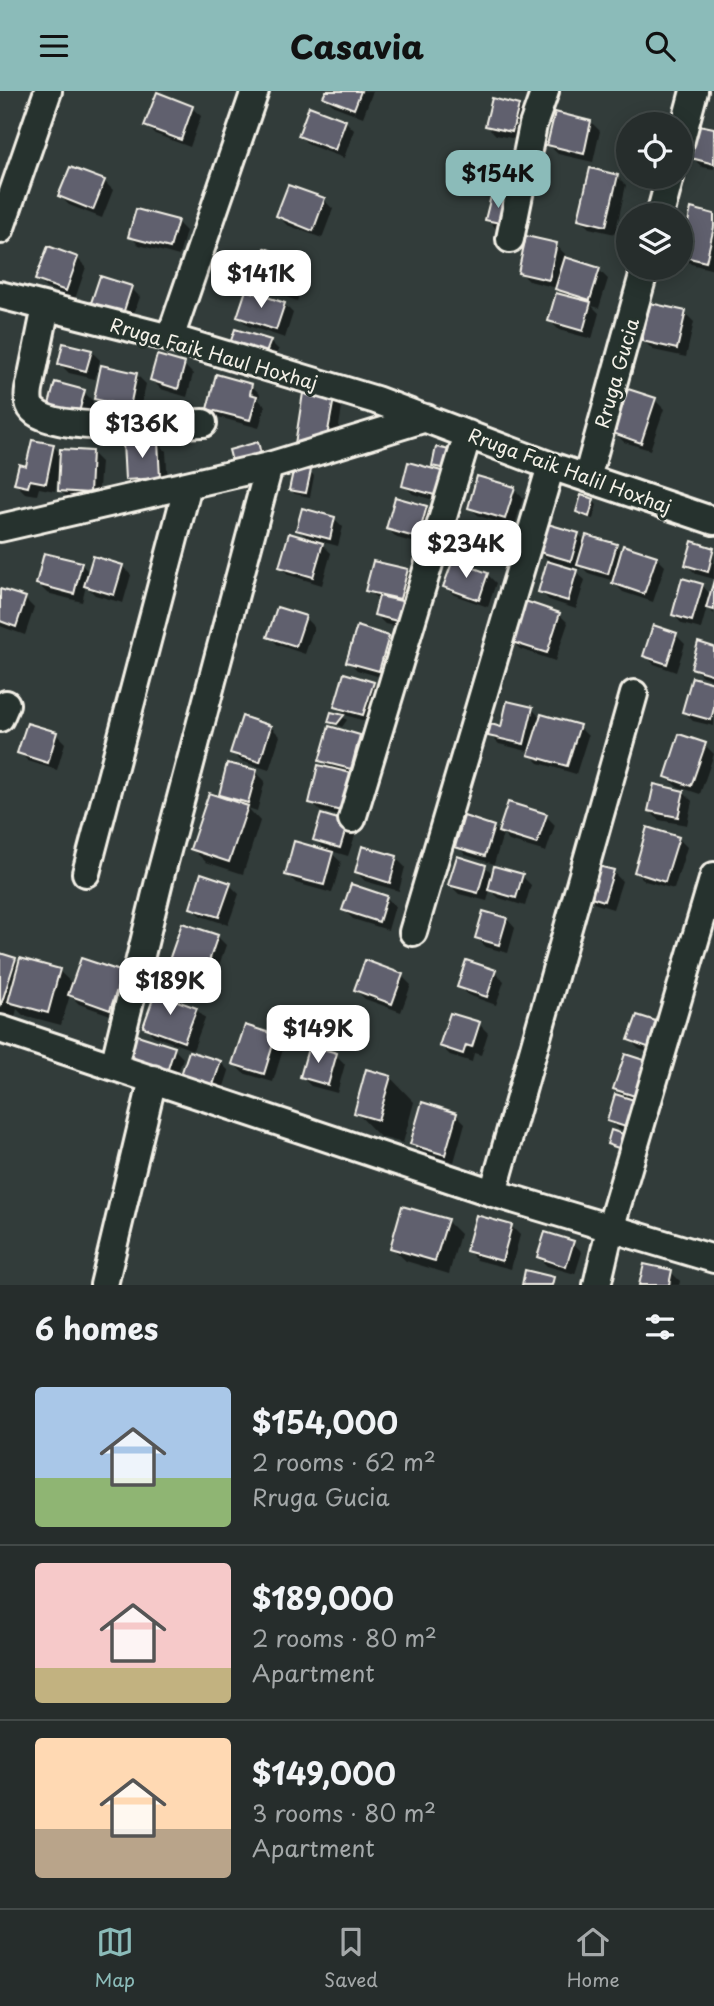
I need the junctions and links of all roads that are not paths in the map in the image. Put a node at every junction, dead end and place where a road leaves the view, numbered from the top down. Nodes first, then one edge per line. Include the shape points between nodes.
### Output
1 (48, 91) edge
2 (255, 91) edge
3 (545, 91) edge
4 (694, 91) edge
5 (688, 112) edge
6 (0, 230) edge
7 (510, 239) dead end
8 (642, 280) edge
9 (0, 295) edge
10 (46, 307) junction
11 (170, 338) junction
12 (426, 418) junction
13 (203, 423) dead end
14 (468, 434) junction
15 (269, 466) junction
16 (551, 466) junction
17 (587, 478) junction
18 (188, 485) junction
19 (714, 521) edge
20 (0, 529) edge
21 (634, 694) dead end
22 (352, 819) dead end
23 (86, 873) dead end
24 (714, 876) edge
25 (413, 932) dead end
26 (0, 1029) edge
27 (114, 1066) junction
28 (153, 1079) junction
29 (493, 1193) junction
30 (610, 1229) junction
31 (714, 1258) edge
32 (104, 1285) edge
33 (597, 1285) edge

1 - 6 street
2 - 11 street
3 - 7 street via 533,125
4 - 5 street
8 - 17 street, Rruga Gucia
9 - 10 street, Rruga Faik Haul Hoxhaj
10 - 11 street, Rruga Faik Haul Hoxhaj
10 - 13 street via 29,390 33,411 58,422 89,425
11 - 12 street, Rruga Faik Haul Hoxhaj
12 - 14 street, Rruga Faik Halil Hoxhaj
12 - 15 street
14 - 16 street, Rruga Faik Halil Hoxhaj
14 - 22 street
15 - 18 street
15 - 27 street
16 - 17 street, Rruga Faik Halil Hoxhaj
16 - 25 street
17 - 19 street, Rruga Faik Halil Hoxhaj
18 - 20 street
18 - 23 street
21 - 29 street
24 - 30 street
26 - 27 street
27 - 28 street
28 - 29 street
28 - 32 street
29 - 30 street
30 - 31 street
30 - 33 street

